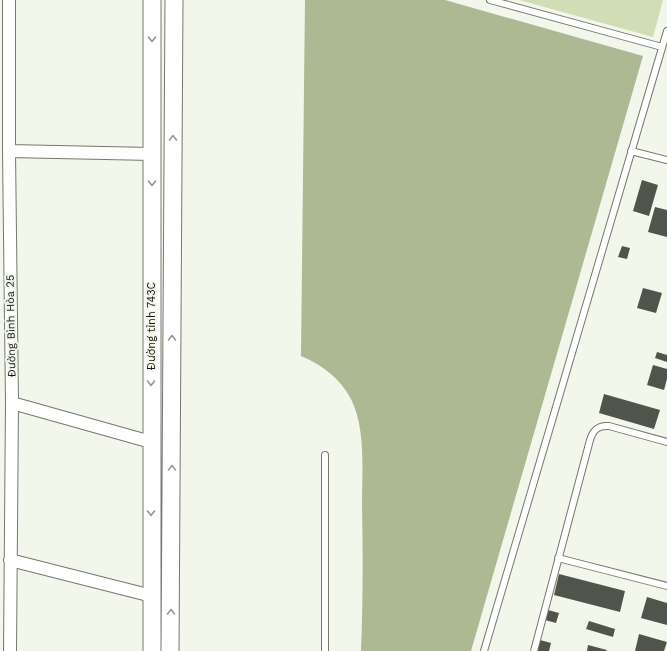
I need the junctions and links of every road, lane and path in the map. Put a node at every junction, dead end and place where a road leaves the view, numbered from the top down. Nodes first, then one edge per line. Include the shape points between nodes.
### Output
1 (9, 0) edge
2 (152, 0) edge
3 (174, 0) edge
4 (490, 0) edge
5 (667, 31) edge
6 (662, 47) junction
7 (9, 151) junction
8 (632, 151) junction
9 (152, 154) junction
10 (667, 160) edge
11 (12, 403) junction
12 (151, 442) junction
13 (667, 442) edge
14 (325, 455) dead end
15 (558, 558) junction
16 (10, 560) junction
17 (667, 586) edge
18 (152, 596) junction
19 (10, 651) edge
20 (152, 651) edge
21 (170, 651) edge
22 (325, 651) edge
23 (484, 651) edge
24 (534, 651) edge

1 - 7 street, Đường Bình Hòa 25
2 -> 9 main road, Đường tỉnh 743C
21 -> 3 main road, Đường tỉnh 743C
4 - 6 lane
5 - 6 lane
6 - 8 lane
7 - 9 street
7 - 11 street, Đường Bình Hòa 25
8 - 10 lane
8 - 23 lane
9 -> 12 main road, Đường tỉnh 743C
11 - 12 street
11 - 16 street, Đường Bình Hòa 25
12 -> 18 main road, Đường tỉnh 743C
13 - 15 lane via 609,426 602,426 594,431
14 - 22 lane
15 - 17 lane
15 - 24 lane
16 - 18 street
16 - 19 street, Đường Bình Hòa 25
18 - 20 main road, Đường tỉnh 743C

